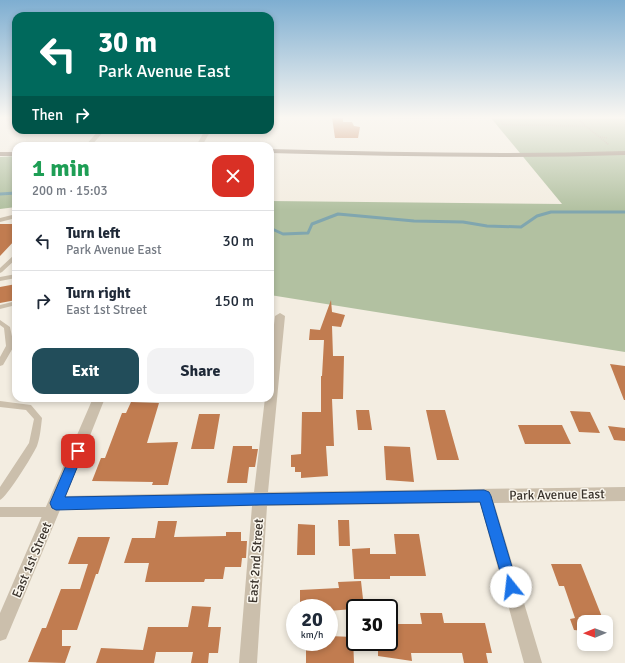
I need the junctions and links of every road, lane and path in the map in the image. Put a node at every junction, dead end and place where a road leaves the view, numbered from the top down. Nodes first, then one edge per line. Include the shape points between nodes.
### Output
1 (274, 151) edge
2 (622, 153) edge
3 (0, 154) edge
4 (12, 154) edge
5 (12, 217) edge
6 (0, 220) edge
7 (12, 260) edge
8 (0, 271) edge
9 (12, 277) edge
10 (0, 279) edge
11 (12, 304) edge
12 (0, 307) edge
13 (280, 316) dead end
14 (0, 322) edge
15 (274, 354) edge
16 (0, 363) edge
17 (97, 402) edge
18 (269, 402) edge
19 (0, 404) edge
20 (625, 494) edge
21 (0, 495) edge
22 (484, 496) junction
23 (260, 499) junction
24 (54, 508) junction
25 (0, 512) edge
26 (0, 633) edge
27 (248, 663) edge
28 (534, 663) edge

1 - 2 main road via 423,156
3 - 4 main road
5 - 6 lane
7 - 8 lane
9 - 10 lane
11 - 12 lane
13 - 15 street, East 2nd Street
14 - 16 lane via 7,327 10,346
17 - 24 street, East 1st Street
18 - 23 street, East 2nd Street
19 - 21 lane via 28,407 38,418 33,444
20 - 22 street, Park Avenue East
22 - 23 street, Park Avenue East
22 - 28 street
23 - 24 street, Park Avenue East
23 - 27 street, East 2nd Street
24 - 25 lane
24 - 26 street, East 1st Street

